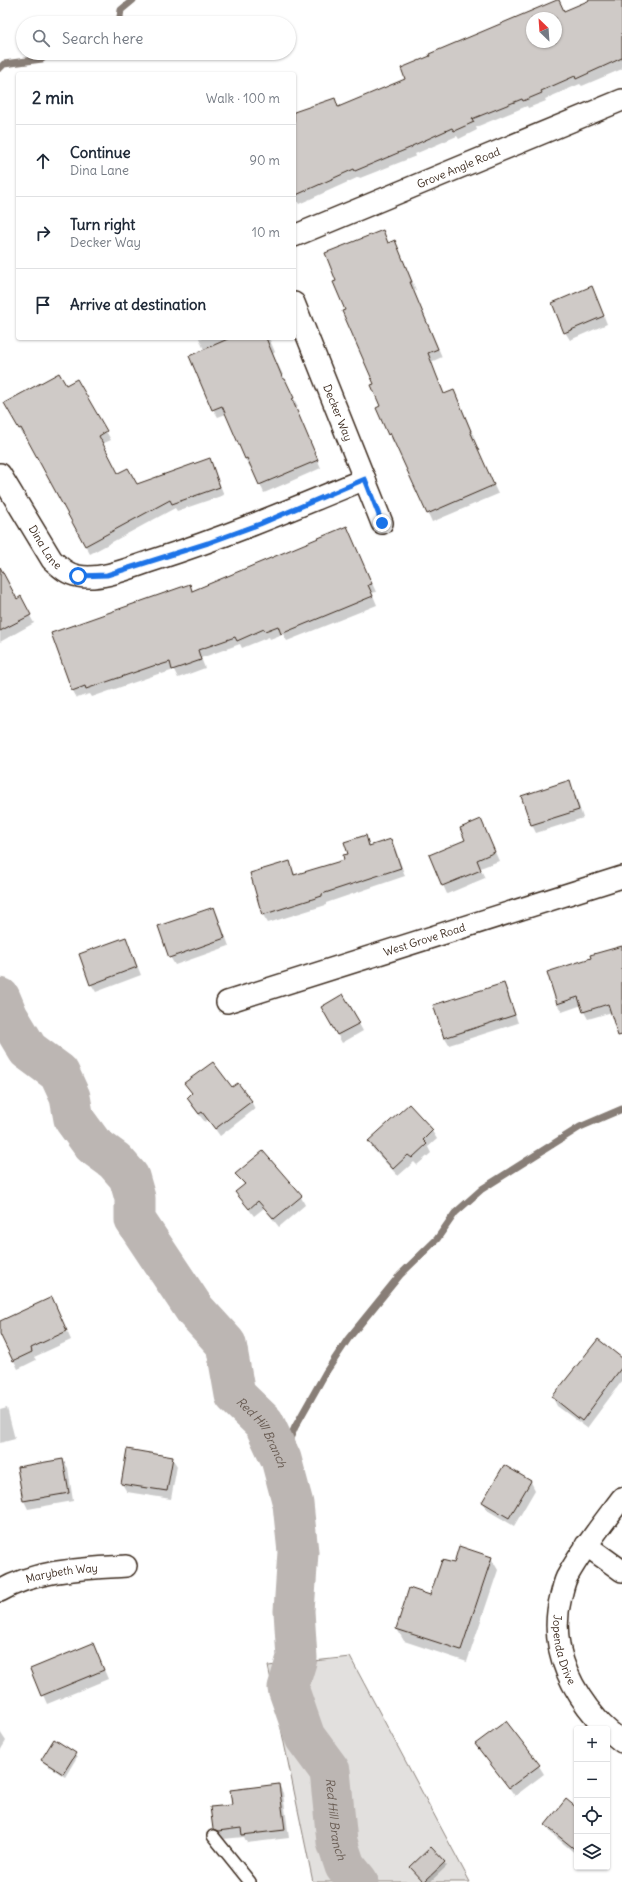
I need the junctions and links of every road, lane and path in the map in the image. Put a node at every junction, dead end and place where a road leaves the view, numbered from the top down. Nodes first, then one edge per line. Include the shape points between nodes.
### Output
1 (622, 100) edge
2 (296, 235) edge
3 (296, 308) edge
4 (0, 474) edge
5 (365, 479) junction
6 (382, 523) dead end
7 (622, 877) edge
8 (226, 1002) dead end
9 (622, 1498) edge
10 (586, 1545) junction
11 (126, 1566) dead end
12 (622, 1571) edge
13 (0, 1590) edge
14 (622, 1742) edge
15 (213, 1836) dead end
16 (250, 1882) edge

1 - 2 street, Grove Angle Road
3 - 5 street, Decker Way
4 - 5 street, Dina Lane via 52,560 64,570 78,576 107,575 208,543 260,524
5 - 6 street, Decker Way
7 - 8 street, West Grove Road
9 - 10 street, Jopenda Drive
10 - 12 street
10 - 14 street, Jopenda Drive via 567,1577 558,1607 556,1636 564,1667 579,1694 598,1720
11 - 13 street, Marybeth Way via 56,1572 12,1584
15 - 16 lane

